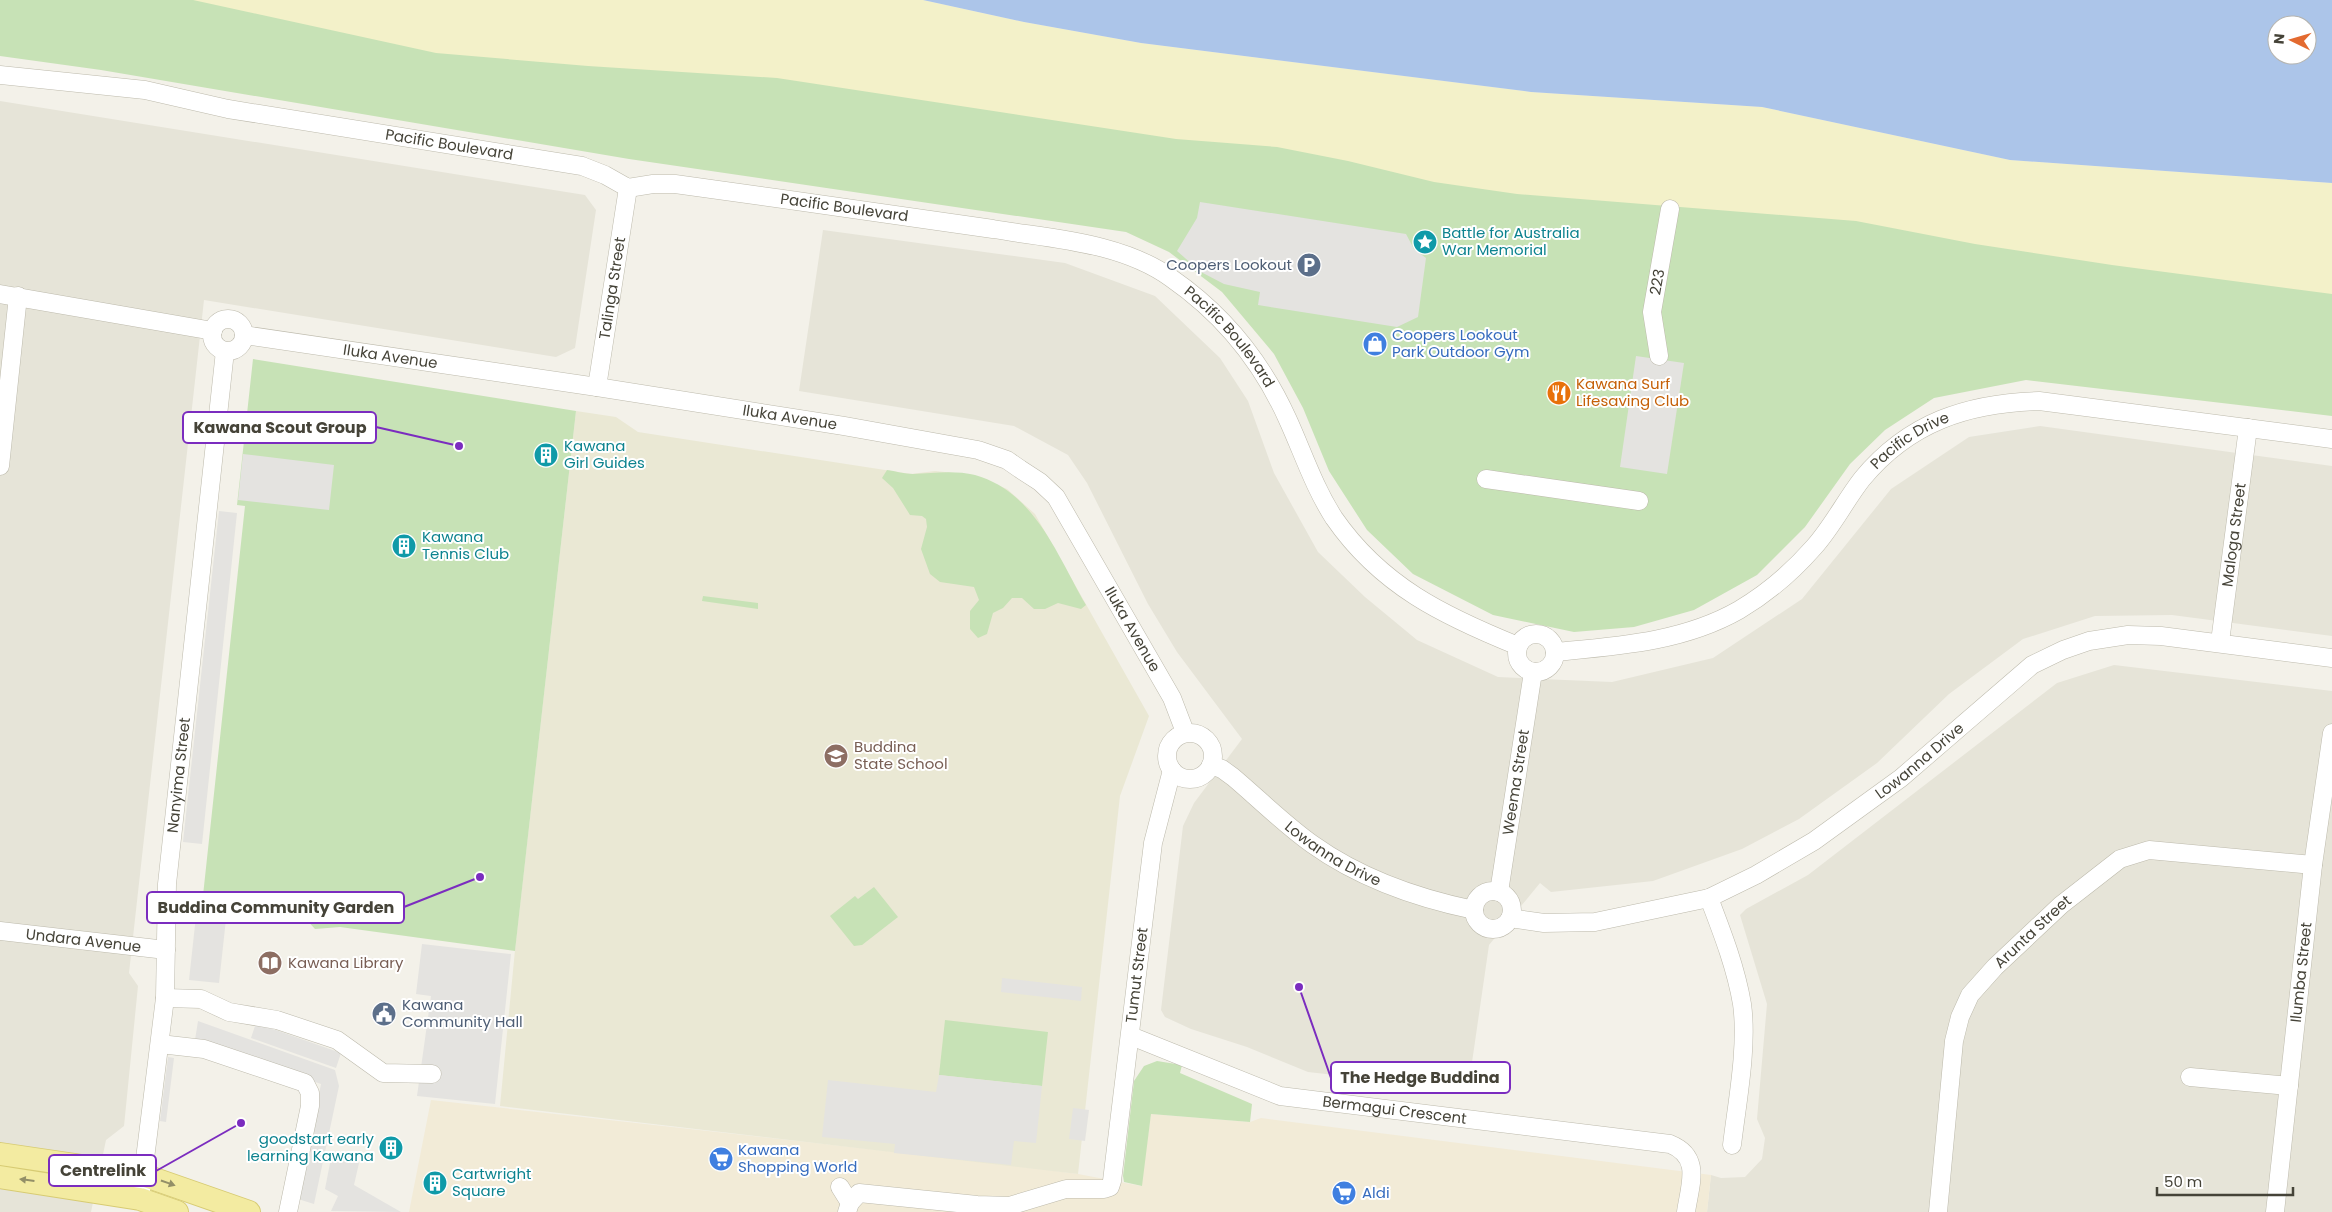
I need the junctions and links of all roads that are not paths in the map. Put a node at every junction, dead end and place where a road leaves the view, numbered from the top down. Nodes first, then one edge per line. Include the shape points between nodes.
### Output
1 (0, 75) edge
2 (628, 188) junction
3 (1670, 209) dead end
4 (0, 294) edge
5 (18, 296) junction
6 (213, 331) junction
7 (244, 335) junction
8 (225, 350) junction
9 (1658, 356) dead end
10 (596, 386) junction
11 (2248, 428) junction
12 (2332, 439) edge
13 (0, 466) edge
14 (1486, 479) dead end
15 (1639, 501) dead end
16 (2220, 642) junction
17 (1518, 646) junction
18 (1555, 652) junction
19 (2332, 658) edge
20 (1533, 672) junction
21 (1186, 732) junction
22 (2332, 733) edge
23 (1211, 765) junction
24 (1172, 770) junction
25 (2314, 865) junction
26 (1499, 892) junction
27 (1709, 898) junction
28 (1474, 910) junction
29 (1510, 918) junction
30 (0, 932) edge
31 (166, 950) junction
32 (165, 998) junction
33 (1131, 1036) junction
34 (160, 1044) junction
35 (432, 1074) dead end
36 (2190, 1077) dead end
37 (2289, 1086) junction
38 (1732, 1145) dead end
39 (0, 1154) edge
40 (144, 1175) junction
41 (0, 1177) edge
42 (840, 1187) dead end
43 (140, 1199) junction
44 (848, 1207) edge
45 (177, 1212) edge
46 (250, 1212) edge
47 (288, 1212) edge
48 (1686, 1212) edge
49 (1938, 1212) edge
50 (2276, 1212) edge

1 - 2 street, Pacific Boulevard via 145,90 247,113 582,166 605,174
2 - 10 street, Talinga Street
2 - 17 street, Pacific Boulevard via 675,184 960,224 1116,251 1142,261 1170,276 1219,316 1247,350 1269,382 1318,490 1335,519 1364,555 1399,587 1431,608
3 - 9 street, 223 via 1652,312
4 - 5 street
5 - 6 street
5 - 13 street
6 - 7 street via 218,322 228,319 241,326
6 - 8 street via 216,344
7 - 8 street via 238,348
7 - 10 street, Iluka Avenue
8 - 31 street, Nanyima Street via 166,884
10 - 21 street, Iluka Avenue via 927,440 978,450 1007,460 1056,497 1172,698
11 - 12 street, Pacific Drive
11 - 16 street, Maloga Street
11 - 18 street, Pacific Drive via 2039,401 2009,402 1949,415 1921,428 1889,452 1863,479 1815,546 1782,579 1738,610 1680,635 1641,643
14 - 15 street
16 - 19 street, Lowanna Drive
16 - 27 street, Lowanna Drive via 2128,635 2063,650 2032,665 1901,778 1814,841 1756,876
17 - 18 street via 1526,636 1539,633 1551,640
17 - 20 street via 1521,665
18 - 20 street via 1551,665
20 - 26 street, Weema Street
21 - 23 street via 1205,738 1212,751
21 - 24 street via 1172,740 1168,748 1166,756
22 - 25 street, Ilumba Street
23 - 24 street via 1202,775 1190,779
23 - 28 street, Lowanna Drive via 1233,777 1312,844 1349,867 1410,894
24 - 33 street, Tumut Street via 1153,843
25 - 37 street, Ilumba Street
25 - 49 street, Arunta Street via 2149,850 2120,859 2061,905 1970,994 1960,1017 1954,1041
26 - 28 street via 1482,895
26 - 29 street via 1510,903
27 - 29 street, Lowanna Drive via 1595,922 1544,923
27 - 38 street via 1742,1005 1741,1062
28 - 29 street via 1478,922 1489,928 1501,927
30 - 31 street, Undara Avenue
31 - 32 street, Nanyima Street
32 - 34 street, Nanyima Street
32 - 35 street via 201,999 229,1012 277,1020 337,1040 383,1072
33 - 44 street, Tumut Street via 1110,1187 1066,1190 1009,1206 859,1192
33 - 48 street, Bermagui Crescent via 1280,1096 1670,1144 1681,1149 1690,1159 1692,1170
34 - 40 street, Nanyima Street
34 - 47 street via 204,1049 305,1084 310,1093 310,1106
36 - 37 street
37 - 50 street, Ilumba Street
39 - 40 main road
40 - 43 street, Nanyima Street
40 -> 46 main road
43 -> 41 main road
42 - 44 street
43 - 45 main road

